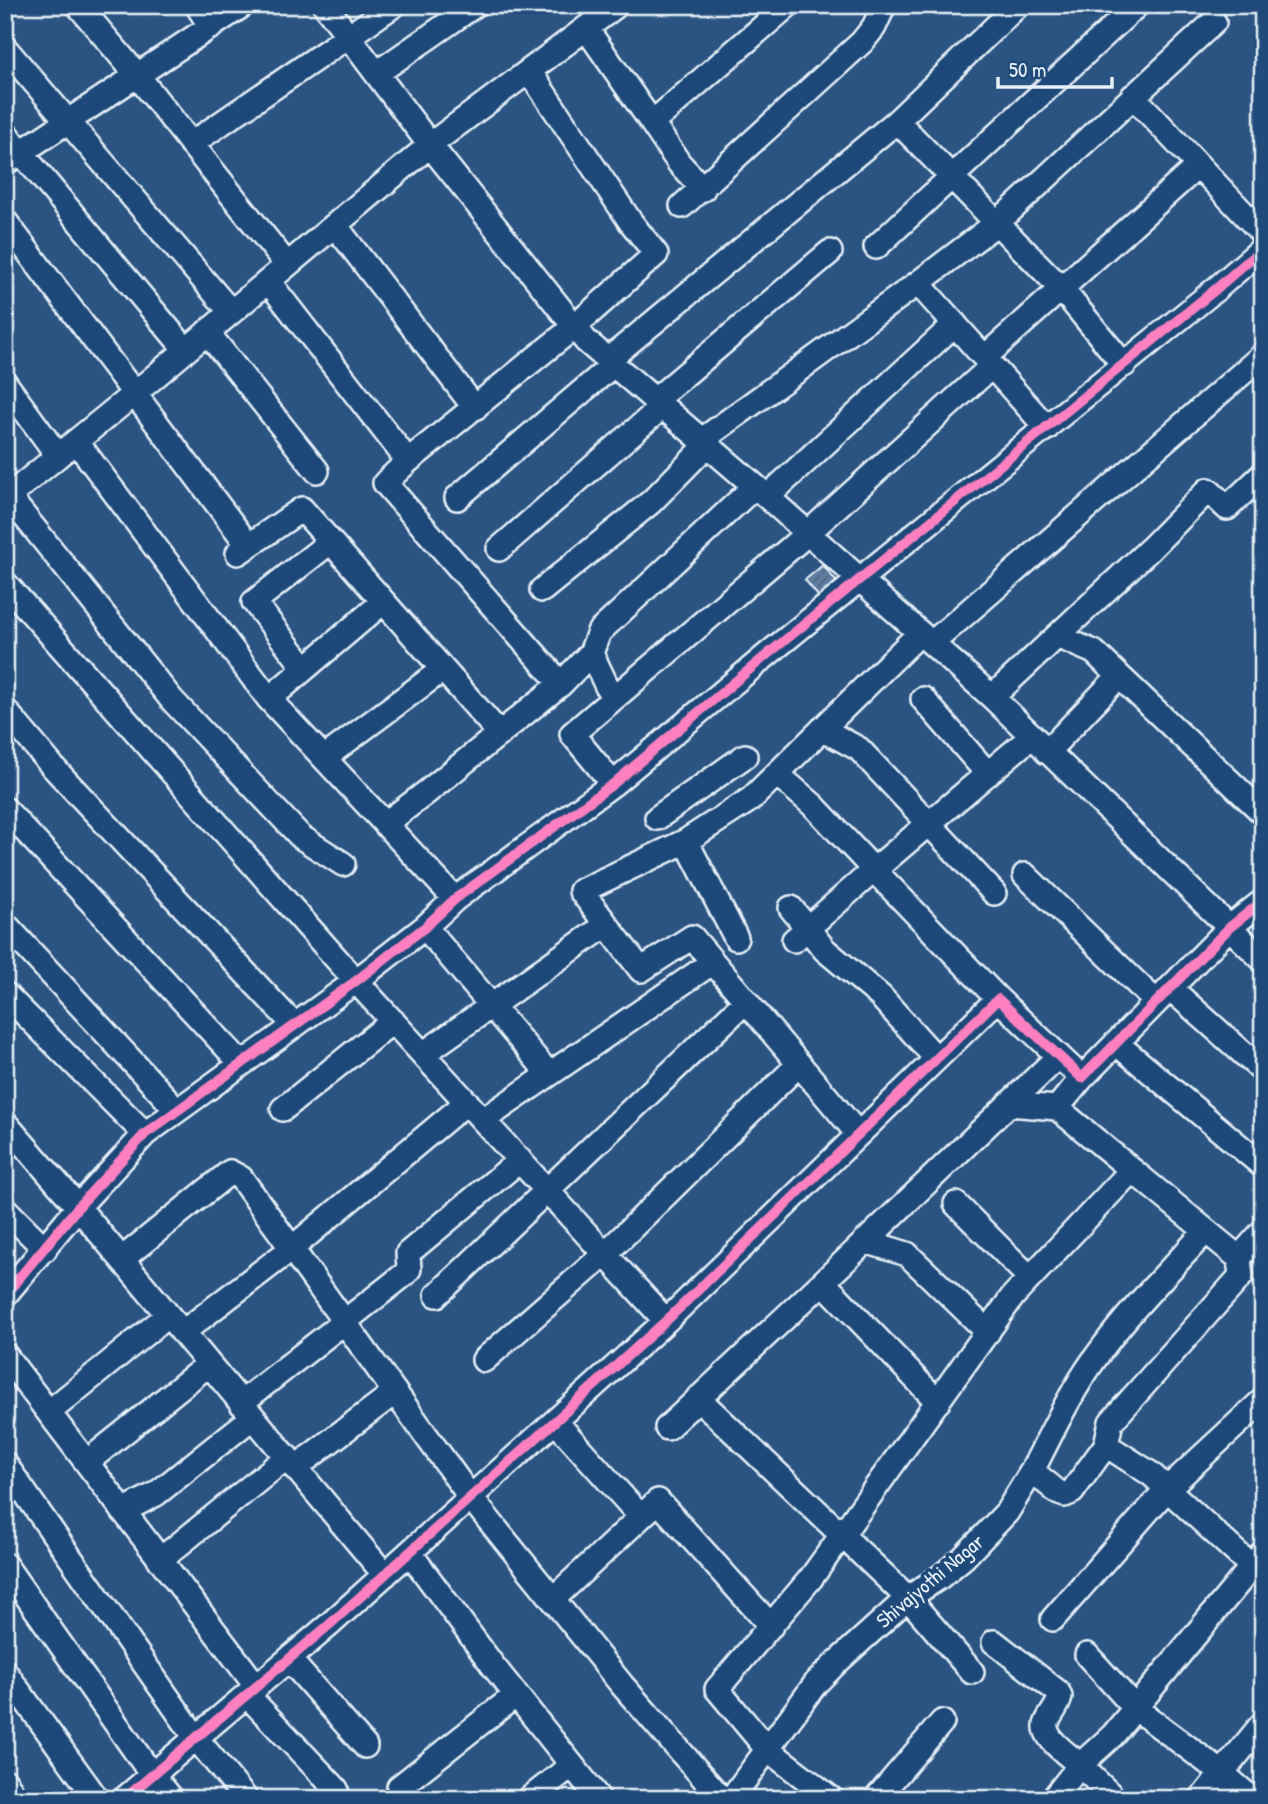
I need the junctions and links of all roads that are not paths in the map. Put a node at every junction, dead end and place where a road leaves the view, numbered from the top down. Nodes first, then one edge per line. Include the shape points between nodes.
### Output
1 (78, 5) edge
2 (197, 5) edge
3 (243, 5) edge
4 (325, 5) edge
5 (394, 5) edge
6 (475, 5) edge
7 (617, 5) edge
8 (788, 5) edge
9 (884, 5) edge
10 (1018, 5) edge
11 (1137, 5) edge
12 (1214, 22) dead end
13 (211, 26) junction
14 (586, 28) junction
15 (349, 37) junction
16 (5, 48) edge
17 (529, 71) junction
18 (377, 73) junction
19 (137, 75) junction
20 (1133, 96) junction
21 (68, 121) junction
22 (897, 121) junction
23 (652, 123) junction
24 (5, 133) edge
25 (191, 144) junction
26 (430, 145) junction
27 (13, 157) edge
28 (1198, 166) junction
29 (951, 177) junction
30 (703, 189) junction
31 (682, 206) dead end
32 (5, 221) edge
33 (997, 222) junction
34 (335, 225) junction
35 (1263, 234) edge
36 (876, 247) dead end
37 (1263, 248) edge
38 (830, 252) dead end
39 (287, 265) junction
40 (268, 281) junction
41 (919, 283) junction
42 (1060, 288) junction
43 (231, 312) junction
44 (955, 324) junction
45 (574, 327) junction
46 (207, 332) junction
47 (186, 349) junction
48 (1263, 355) edge
49 (988, 361) junction
50 (611, 362) junction
51 (1124, 365) junction
52 (5, 383) edge
53 (134, 394) junction
54 (658, 403) junction
55 (475, 408) junction
56 (1046, 428) junction
57 (76, 440) junction
58 (704, 443) junction
59 (58, 456) junction
60 (408, 461) junction
61 (317, 471) dead end
62 (1263, 474) edge
63 (761, 491) junction
64 (7, 498) edge
65 (457, 498) dead end
66 (808, 533) junction
67 (330, 542) junction
68 (499, 549) dead end
69 (860, 579) junction
70 (5, 583) edge
71 (542, 590) dead end
72 (383, 602) junction
73 (1056, 636) junction
74 (926, 638) junction
75 (591, 653) junction
76 (305, 668) junction
77 (442, 670) junction
78 (1119, 676) junction
79 (561, 684) junction
80 (992, 697) junction
81 (269, 699) junction
82 (613, 699) junction
83 (923, 699) dead end
84 (5, 710) edge
85 (822, 729) junction
86 (500, 734) junction
87 (1039, 744) junction
88 (744, 756) dead end
89 (324, 758) junction
90 (777, 774) junction
91 (988, 774) junction
92 (613, 784) junction
93 (698, 789) junction
94 (5, 809) edge
95 (1263, 813) edge
96 (657, 818) dead end
97 (717, 821) junction
98 (385, 824) junction
99 (928, 824) junction
100 (686, 841) junction
101 (343, 864) dead end
102 (874, 870) junction
103 (1025, 874) dead end
104 (994, 893) dead end
105 (455, 899) junction
106 (1263, 901) edge
107 (791, 908) dead end
108 (5, 924) edge
109 (606, 925) junction
110 (425, 927) junction
111 (1230, 927) junction
112 (801, 934) junction
113 (736, 938) dead end
114 (1263, 960) edge
115 (713, 962) junction
116 (356, 981) junction
117 (5, 994) edge
118 (1163, 995) junction
119 (998, 999) junction
120 (746, 1001) junction
121 (491, 1006) junction
122 (393, 1021) junction
123 (294, 1025) junction
124 (1116, 1043) junction
125 (423, 1054) junction
126 (1059, 1056) junction
127 (936, 1059) junction
128 (241, 1063) junction
129 (799, 1064) junction
130 (1263, 1071) edge
131 (549, 1074) junction
132 (1082, 1078) junction
133 (467, 1102) junction
134 (1009, 1104) junction
135 (1057, 1108) junction
136 (283, 1109) dead end
137 (177, 1110) junction
138 (483, 1119) junction
139 (5, 1123) edge
140 (145, 1133) junction
141 (858, 1134) junction
142 (520, 1160) junction
143 (1263, 1166) edge
144 (1132, 1170) junction
145 (545, 1189) junction
146 (956, 1204) dead end
147 (78, 1207) junction
148 (5, 1209) edge
149 (1206, 1231) junction
150 (1263, 1231) edge
151 (865, 1241) junction
152 (45, 1249) junction
153 (291, 1249) junction
154 (605, 1254) junction
155 (1239, 1258) junction
156 (122, 1259) junction
157 (1030, 1278) junction
158 (823, 1282) junction
159 (5, 1295) edge
160 (437, 1295) dead end
161 (344, 1321) junction
162 (666, 1321) junction
163 (175, 1324) junction
164 (988, 1332) junction
165 (5, 1354) edge
166 (484, 1360) dead end
167 (209, 1364) junction
168 (395, 1392) junction
169 (698, 1398) junction
170 (1263, 1400) edge
171 (938, 1402) junction
172 (247, 1410) junction
173 (49, 1412) junction
174 (555, 1422) junction
175 (667, 1428) dead end
176 (1107, 1446) junction
177 (87, 1462) junction
178 (291, 1463) junction
179 (5, 1464) edge
180 (1032, 1471) junction
181 (1167, 1489) junction
182 (471, 1498) junction
183 (123, 1511) junction
184 (641, 1517) junction
185 (842, 1536) junction
186 (410, 1553) junction
187 (160, 1560) junction
188 (5, 1565) edge
189 (1259, 1566) edge
190 (385, 1575) junction
191 (908, 1598) junction
192 (553, 1599) junction
193 (1053, 1619) dead end
194 (771, 1626) junction
195 (994, 1642) dead end
196 (1087, 1655) dead end
197 (289, 1659) junction
198 (5, 1672) edge
199 (972, 1672) dead end
200 (252, 1691) junction
201 (516, 1695) junction
202 (1135, 1708) junction
203 (942, 1721) dead end
204 (1263, 1723) edge
205 (196, 1738) junction
206 (365, 1745) dead end
207 (767, 1749) junction
208 (572, 1765) junction
209 (1080, 1765) junction
210 (1222, 1773) junction
211 (152, 1775) junction
212 (5, 1781) edge
213 (399, 1787) dead end
214 (336, 1789) dead end
215 (822, 1796) edge
216 (16, 1799) edge
217 (97, 1799) edge
218 (124, 1799) edge
219 (172, 1799) edge
220 (246, 1799) edge
221 (529, 1799) edge
222 (599, 1799) edge
223 (722, 1799) edge
224 (731, 1799) edge
225 (876, 1799) edge
226 (1053, 1799) edge
227 (1115, 1799) edge
228 (1201, 1799) edge
229 (1252, 1799) edge

1 - 19 street
2 - 13 street
3 - 13 street
4 - 15 street
5 - 15 street
6 - 18 street
7 - 14 street
8 - 23 street
9 - 30 street via 862,42
10 - 22 street
11 - 29 street
12 - 20 street
13 - 19 street
14 - 17 street
14 - 23 street
15 - 18 street
15 - 25 street
16 - 21 street
17 - 26 street
17 - 45 street via 656,254
18 - 26 street
19 - 21 street
19 - 25 street
20 - 28 street
20 - 33 street
21 - 27 street
21 - 43 street
22 - 29 street
22 - 50 street
23 - 30 street
24 - 27 street
25 - 39 street
26 - 34 street
26 - 45 street
27 - 47 street
28 - 35 street
28 - 42 street
29 - 33 street
29 - 36 street
30 - 31 street
32 - 53 street
33 - 41 street
33 - 42 street
34 - 39 street
34 - 55 street
37 - 51 street
38 - 54 street
39 - 40 street
40 - 43 street
40 - 60 street
41 - 44 street
41 - 58 street
42 - 49 street
42 - 51 street
43 - 46 street
44 - 49 street
44 - 63 street
45 - 50 street
45 - 55 street
46 - 47 street
46 - 61 street
47 - 53 street
48 - 74 street
49 - 56 street
49 - 66 street
50 - 54 street
50 - 65 street
51 - 56 street
52 - 59 street
53 - 57 street
53 - 67 street via 243,549 302,509
54 - 58 street
54 - 68 street
55 - 60 street
56 - 69 street
57 - 59 street
57 - 81 street
58 - 63 street
58 - 71 street via 651,502
59 - 64 street
60 - 79 street via 385,483
62 - 73 street via 1227,508 1208,489
63 - 66 street
63 - 75 street via 599,632
64 - 101 street via 172,700 301,836
66 - 69 street
66 - 82 street
67 - 72 street
67 - 76 street via 254,601
69 - 74 street
69 - 92 street
70 - 116 street
72 - 76 street
72 - 77 street
73 - 78 street via 1094,652
73 - 80 street
74 - 80 street
74 - 85 street
75 - 79 street
75 - 82 street
76 - 81 street
77 - 86 street
77 - 89 street
78 - 87 street
78 - 95 street
79 - 86 street
80 - 87 street
81 - 89 street
82 - 92 street via 572,734
83 - 91 street
84 - 123 street
85 - 90 street
85 - 99 street via 859,749
86 - 98 street
87 - 91 street
87 - 111 street
88 - 93 street
89 - 98 street
90 - 97 street via 751,799
90 - 102 street
91 - 99 street
92 - 105 street
93 - 96 street
93 - 97 street
94 - 128 street
97 - 100 street
98 - 105 street
99 - 102 street
99 - 104 street
100 - 109 street via 581,891
100 - 113 street
102 - 112 street
102 - 119 street
103 - 118 street
105 - 110 street
106 - 111 street
107 - 112 street
108 - 137 street
109 - 115 street via 641,970 692,937
109 - 121 street
110 - 116 street
110 - 121 street
111 - 114 street
111 - 118 street
112 - 127 street via 880,996
115 - 120 street
115 - 131 street
116 - 122 street
116 - 123 street
117 - 140 street
118 - 124 street
118 - 130 street
119 - 126 street
119 - 127 street
120 - 129 street
120 - 145 street
121 - 125 street
121 - 131 street
122 - 125 street
122 - 136 street
123 - 128 street
124 - 132 street
124 - 143 street
125 - 133 street
126 - 132 street
126 - 134 street
127 - 141 street
128 - 137 street
129 - 141 street
129 - 154 street
131 - 138 street
132 - 135 street
133 - 138 street
133 - 153 street
134 - 135 street
134 - 151 street
135 - 144 street
137 - 140 street
138 - 142 street
139 - 147 street
140 - 147 street
141 - 162 street
142 - 145 street
142 - 161 street via 408,1253 407,1272
144 - 149 street
144 - 157 street
145 - 154 street
145 - 160 street
146 - 157 street
147 - 152 street
147 - 156 street
148 - 152 street
149 - 155 street
149 - 180 street, Shivajyothi Nagar via 1096,1357
150 - 155 street
151 - 158 street
151 - 164 street via 907,1254
152 - 159 street
153 - 156 street via 241,1178 230,1172
153 - 161 street
153 - 163 street
154 - 162 street
154 - 166 street
155 - 176 street via 1241,1276 1111,1422
156 - 163 street
157 - 164 street
158 - 169 street
158 - 171 street
161 - 168 street
161 - 172 street
162 - 174 street
163 - 167 street
163 - 173 street
164 - 171 street
165 - 173 street
167 - 172 street
167 - 177 street
168 - 178 street
168 - 182 street
169 - 175 street
169 - 185 street
170 - 181 street
171 - 185 street
172 - 178 street
172 - 183 street via 156,1494
173 - 177 street
174 - 182 street
174 - 184 street
176 - 180 street via 1065,1495
176 - 181 street
177 - 183 street
178 - 187 street
178 - 190 street
179 - 205 street
180 - 191 street, Shivajyothi Nagar via 994,1527 955,1565
181 - 189 street
181 - 193 street
182 - 186 street
182 - 192 street
183 - 187 street
184 - 192 street
184 - 194 street via 658,1501
185 - 191 street
185 - 194 street
186 - 190 street
186 - 201 street
187 - 200 street
188 - 211 street
189 - 202 street
190 - 197 street
191 - 199 street
191 - 207 street, Shivajyothi Nagar via 816,1683
192 - 223 street
194 - 207 street via 717,1689
195 - 209 street via 1058,1692 1059,1703 1045,1730
196 - 202 street
197 - 200 street
197 - 206 street
198 - 217 street
200 - 205 street
200 - 214 street
201 - 208 street
201 - 213 street
202 - 209 street via 1114,1735
202 - 210 street
203 - 225 street
204 - 210 street
205 - 211 street
205 - 220 street
207 - 215 street
207 - 224 street, Shivajyothi Nagar
208 - 221 street
208 - 222 street
209 - 226 street
209 - 227 street
210 - 228 street
210 - 229 street
211 - 218 street
211 - 219 street
212 - 216 street

